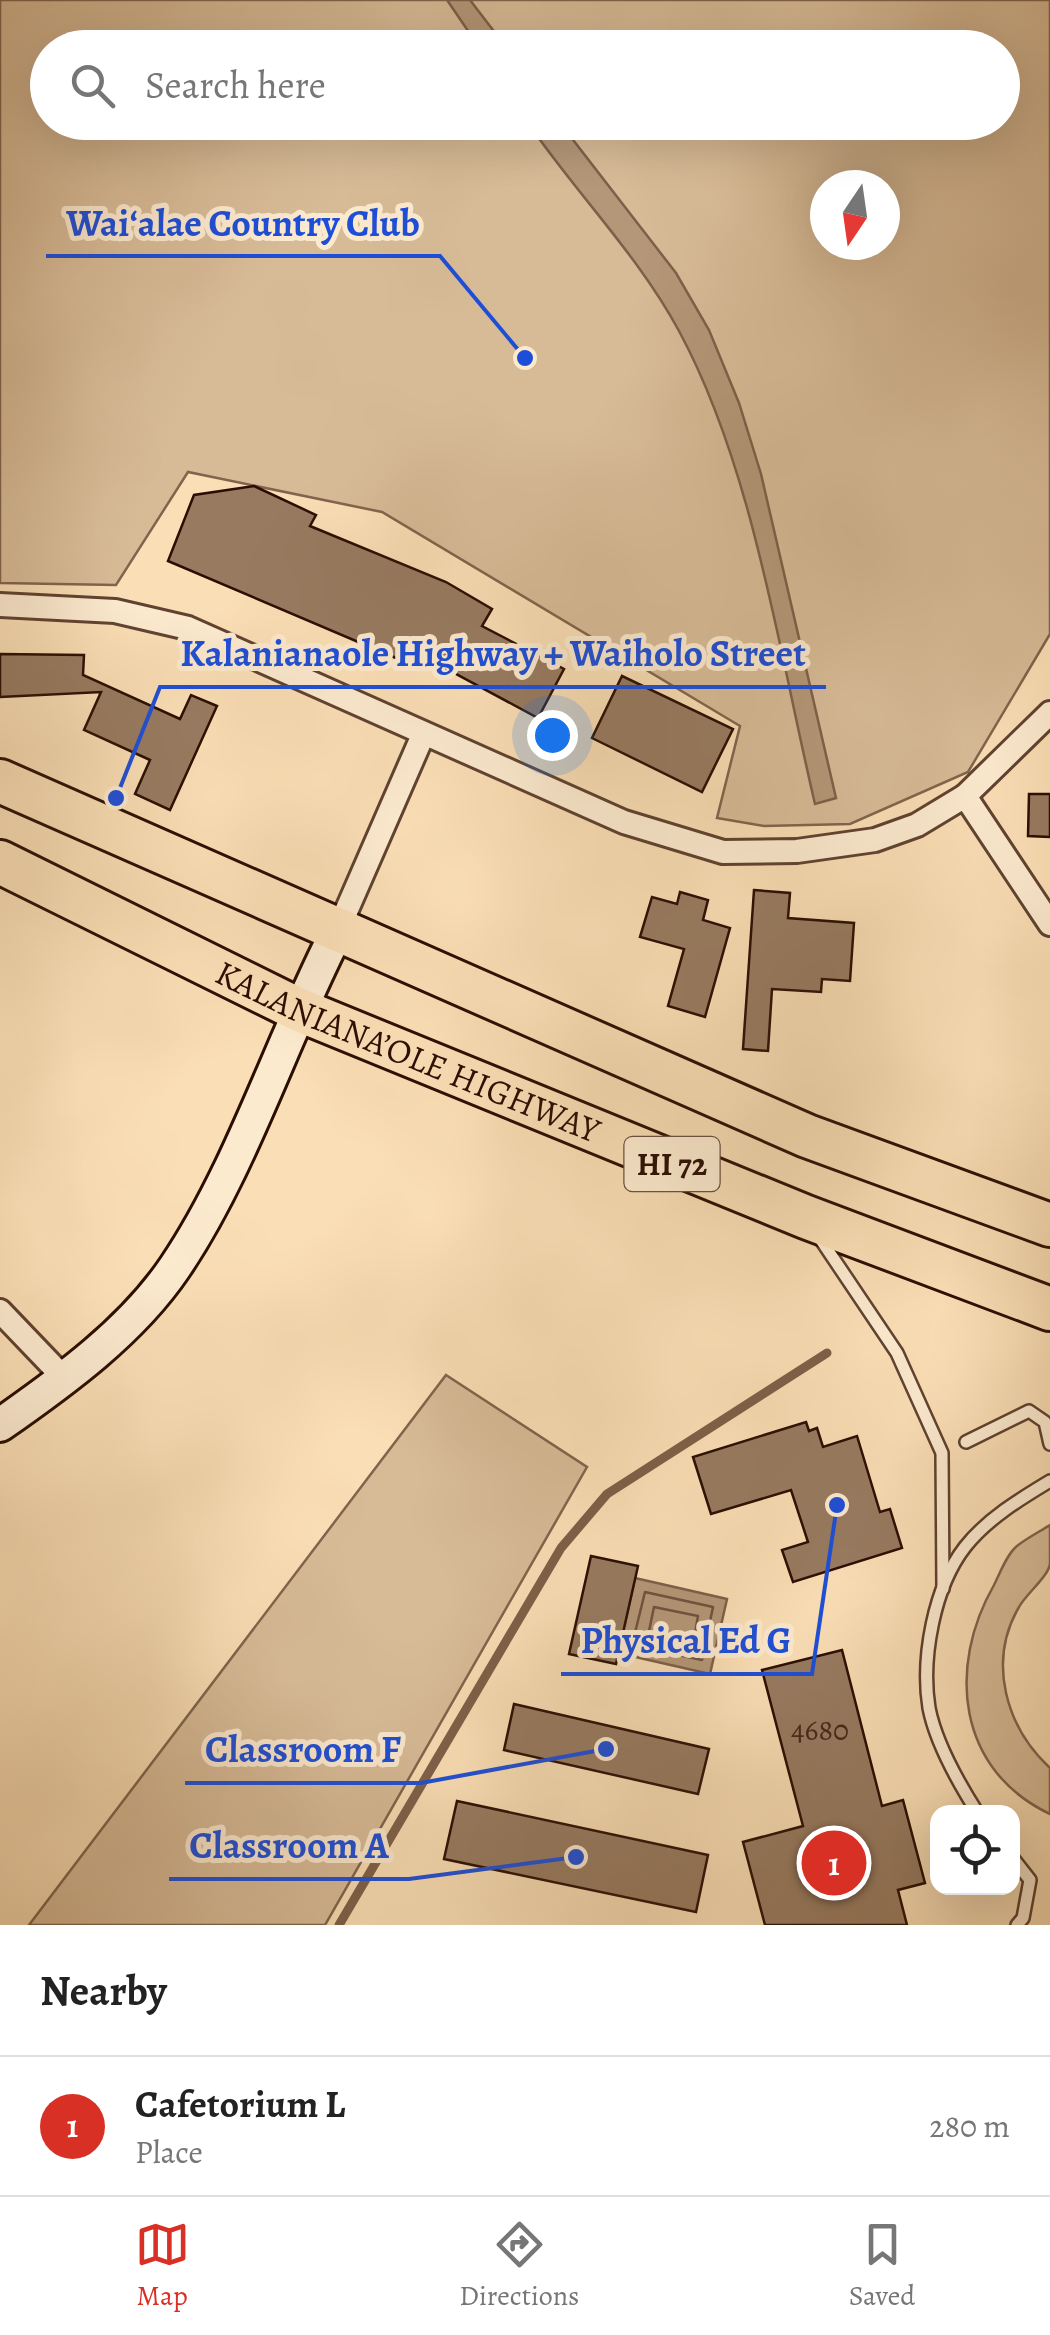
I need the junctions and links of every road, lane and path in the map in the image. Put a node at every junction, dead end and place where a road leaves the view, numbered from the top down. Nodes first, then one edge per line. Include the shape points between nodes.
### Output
1 (0, 605) edge
2 (1050, 713) edge
3 (423, 734) junction
4 (0, 782) edge
5 (965, 796) junction
6 (0, 862) edge
7 (1050, 924) edge
8 (338, 930) junction
9 (297, 1008) junction
10 (806, 1218) junction
11 (1050, 1225) edge
12 (1050, 1310) edge
13 (0, 1312) edge
14 (65, 1379) junction
15 (0, 1425) edge
16 (966, 1442) dead end
17 (1050, 1444) edge
18 (1050, 1481) edge
19 (943, 1589) junction
20 (973, 1805) edge
21 (1020, 1868) edge
22 (1017, 1925) edge

1 - 3 street via 115,610 188,628
2 - 5 street
3 - 5 street via 624,822 723,852 875,840
3 - 8 street
4 - 8 highway, HI 72
5 - 7 street
6 - 9 highway, KALANIANA’OLE HIGHWAY / HI 72
8 - 9 street
8 - 11 highway, HI 72 via 807,1136
9 - 10 highway, KALANIANA’OLE HIGHWAY / HI 72
9 - 14 street via 230,1166 175,1268
10 - 12 highway, KALANIANA’OLE HIGHWAY / HI 72
10 - 19 lane via 897,1353 942,1453
13 - 14 street
14 - 15 street
16 - 17 lane via 1029,1412 1044,1422
18 - 19 lane via 1012,1504 965,1547
19 - 20 lane via 928,1648 929,1708
21 - 22 lane via 1030,1880

